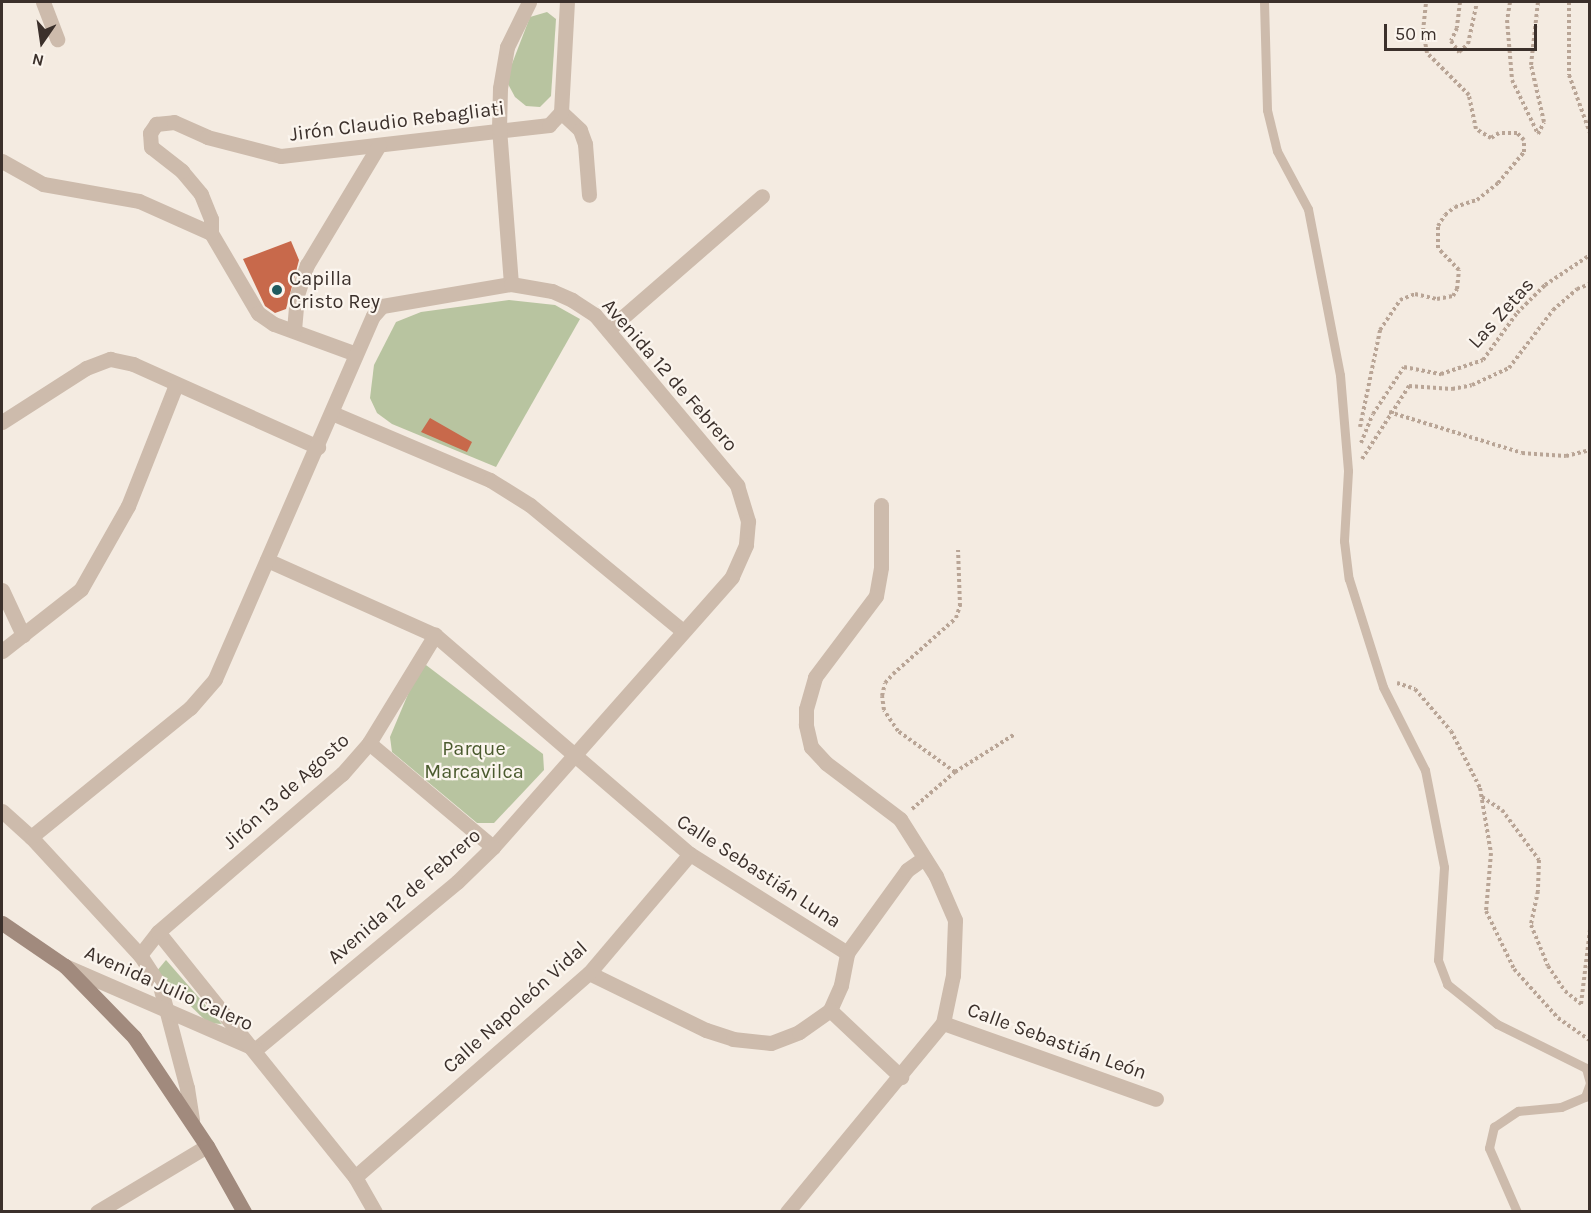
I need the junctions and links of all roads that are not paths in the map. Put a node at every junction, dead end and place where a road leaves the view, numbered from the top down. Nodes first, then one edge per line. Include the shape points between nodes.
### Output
1 (43, 2) edge
2 (529, 2) edge
3 (567, 2) edge
4 (1264, 2) edge
5 (57, 39) dead end
6 (561, 112) junction
7 (499, 129) junction
8 (379, 145) junction
9 (2, 161) edge
10 (589, 195) dead end
11 (762, 196) dead end
12 (211, 233) junction
13 (512, 284) junction
14 (294, 330) junction
15 (608, 330) junction
16 (356, 354) junction
17 (176, 385) junction
18 (332, 413) junction
19 (2, 422) edge
20 (318, 447) junction
21 (881, 505) dead end
22 (267, 560) junction
23 (2, 590) edge
24 (683, 631) junction
25 (23, 635) junction
26 (435, 635) junction
27 (2, 651) edge
28 (369, 743) junction
29 (573, 754) junction
30 (2, 811) edge
31 (31, 837) junction
32 (493, 847) junction
33 (690, 854) junction
34 (924, 858) junction
35 (2, 923) edge
36 (158, 933) junction
37 (847, 953) junction
38 (140, 955) junction
39 (65, 966) junction
40 (589, 973) junction
41 (830, 1010) junction
42 (169, 1013) junction
43 (943, 1023) junction
44 (256, 1049) junction
45 (901, 1077) junction
46 (1590, 1083) edge
47 (1156, 1098) dead end
48 (192, 1121) junction
49 (207, 1146) junction
50 (355, 1177) junction
51 (97, 1212) edge
52 (244, 1212) edge
53 (375, 1212) edge
54 (787, 1212) edge
55 (1517, 1212) edge

1 - 5 street
2 - 7 street via 502,65
3 - 6 street
4 - 46 lane via 1267,110 1277,151 1308,209 1340,375 1348,471 1344,541 1349,579 1380,677 1425,770 1444,867 1438,960 1447,984 1497,1024 1586,1068
6 - 7 street, Jirón Claudio Rebagliati via 549,125
6 - 10 street via 580,129
7 - 8 street, Jirón Claudio Rebagliati
7 - 13 street
8 - 12 street, Jirón Claudio Rebagliati via 280,156 207,137 168,120 152,127 151,147 183,171 201,194 211,219
8 - 14 street via 308,265 297,295
9 - 12 street via 43,184 139,201
11 - 15 street
12 - 14 street via 258,313 273,324
13 - 15 street, Avenida 12 de Febrero via 552,291 573,300
13 - 16 street, Avenida 12 de Febrero via 382,306
14 - 16 street
15 - 24 street, Avenida 12 de Febrero via 737,485 745,503 746,544 732,577
16 - 18 street, Avenida 12 de Febrero
17 - 19 street via 133,364 110,359 87,368
17 - 20 street
17 - 25 street via 128,506 100,559 81,589
18 - 20 street, Avenida 12 de Febrero
18 - 24 street via 447,460 520,498
20 - 22 street, Avenida 12 de Febrero
21 - 34 street via 881,567 876,596 816,677 806,709 806,725 811,747 826,763 900,819
22 - 26 street, Calle Sebastián Luna
22 - 31 street, Avenida 12 de Febrero via 215,679 190,708
23 - 25 street
24 - 29 street, Avenida 12 de Febrero
25 - 27 street
26 - 28 street, Jirón 13 de Agosto
26 - 29 street, Calle Sebastián Luna
28 - 32 street
28 - 36 street, Jirón 13 de Agosto via 342,774
29 - 32 street, Avenida 12 de Febrero
29 - 33 street, Calle Sebastián Luna
30 - 31 street
31 - 38 street
32 - 44 street, Avenida 12 de Febrero via 457,882
33 - 37 street, Calle Sebastián Luna
33 - 40 street, Calle Napoleón Vidal
34 - 37 street via 907,870
34 - 43 street via 955,920 953,975
35 - 39 street, Avenida Julio Calero
36 - 38 street, Jirón 13 de Agosto
36 - 44 street
37 - 41 street, Calle Sebastián Luna via 841,985
38 - 42 street via 160,986
39 - 42 street, Avenida Julio Calero
39 - 48 street, Avenida Julio Calero via 134,1037
40 - 41 street via 706,1030 733,1039 771,1043 799,1032
40 - 50 street, Calle Napoleón Vidal
41 - 45 street
42 - 44 street, Avenida Julio Calero
42 - 48 street
43 - 45 street
43 - 47 street, Calle Sebastián León
44 - 50 street
45 - 54 street
46 - 55 lane via 1586,1097 1561,1107 1518,1111 1494,1127 1489,1149
48 - 49 street, Avenida Julio Calero
49 - 51 street
49 - 52 street, Avenida Julio Calero
50 - 53 street

